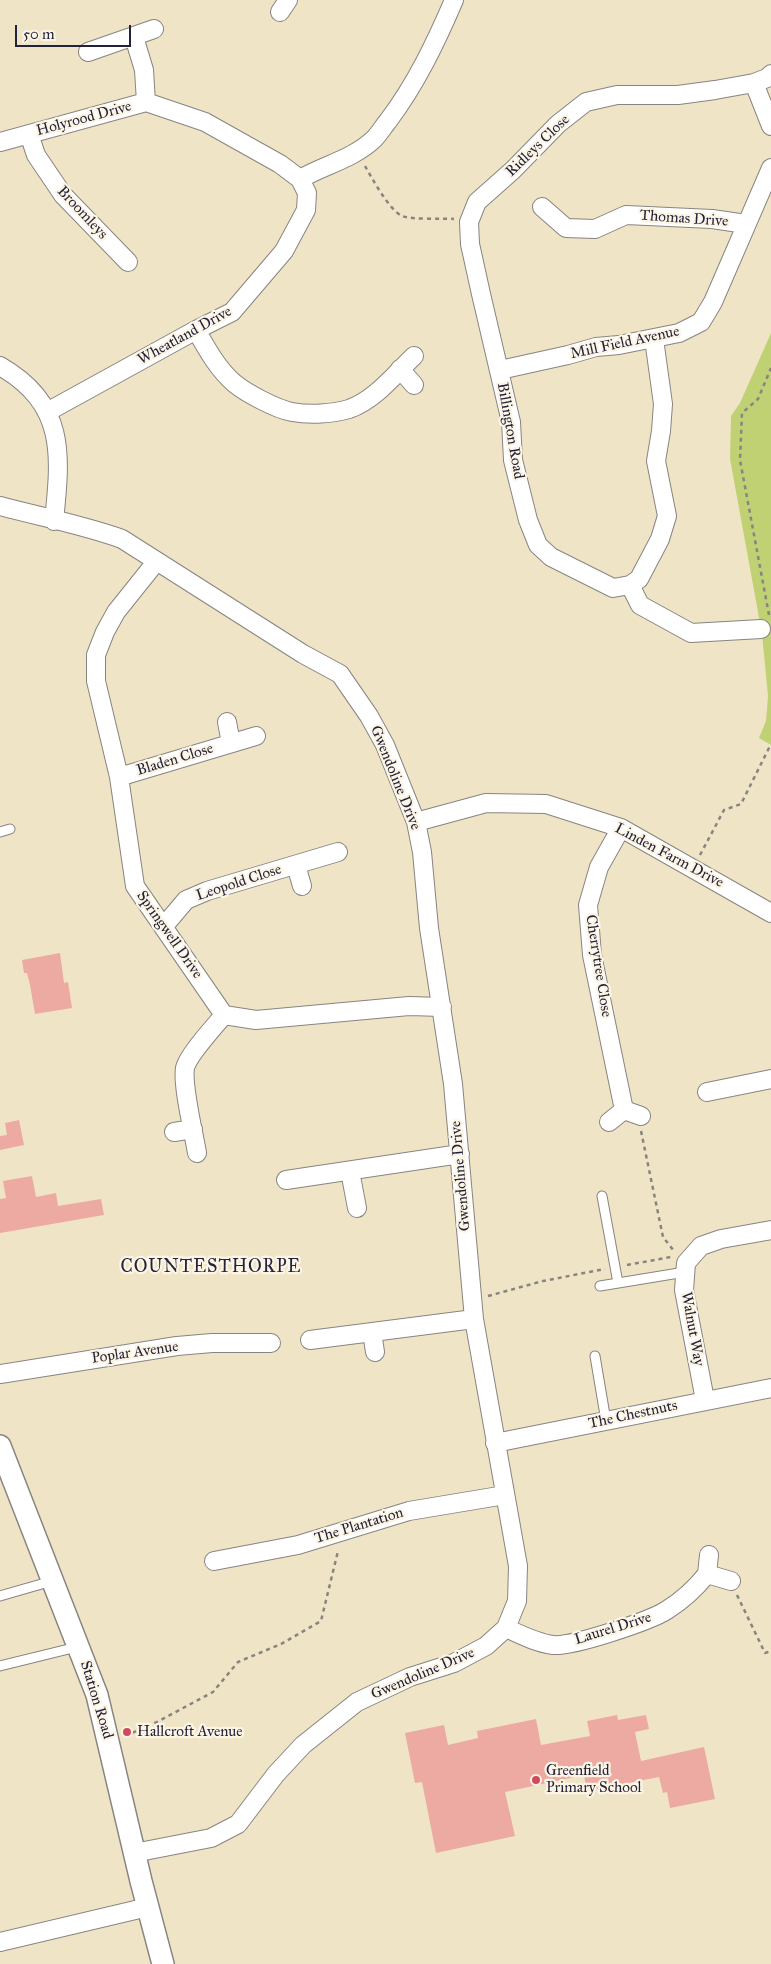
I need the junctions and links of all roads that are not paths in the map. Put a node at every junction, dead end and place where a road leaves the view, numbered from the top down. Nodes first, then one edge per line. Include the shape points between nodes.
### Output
1 (454, 0) edge
2 (154, 29) dead end
3 (134, 36) junction
4 (88, 52) dead end
5 (771, 74) edge
6 (754, 83) junction
7 (146, 102) junction
8 (771, 126) edge
9 (29, 134) junction
10 (0, 142) edge
11 (771, 168) edge
12 (300, 179) junction
13 (542, 207) dead end
14 (746, 224) junction
15 (128, 262) dead end
16 (196, 330) junction
17 (654, 339) junction
18 (414, 356) dead end
19 (0, 366) edge
20 (400, 369) junction
21 (500, 370) junction
22 (414, 384) dead end
23 (48, 412) junction
24 (0, 506) edge
25 (54, 521) junction
26 (156, 562) junction
27 (630, 585) junction
28 (766, 626) edge
29 (226, 722) dead end
30 (256, 736) dead end
31 (231, 743) junction
32 (119, 777) junction
33 (416, 822) junction
34 (10, 828) dead end
35 (621, 828) junction
36 (0, 832) edge
37 (338, 852) dead end
38 (296, 865) junction
39 (302, 886) dead end
40 (771, 913) edge
41 (164, 926) junction
42 (442, 1006) junction
43 (224, 1015) junction
44 (771, 1079) edge
45 (706, 1092) dead end
46 (624, 1110) junction
47 (642, 1116) road end
48 (609, 1122) dead end
49 (193, 1129) junction
50 (174, 1132) dead end
51 (197, 1153) dead end
52 (460, 1154) junction
53 (350, 1171) junction
54 (286, 1180) dead end
55 (602, 1196) dead end
56 (356, 1208) dead end
57 (771, 1230) edge
58 (685, 1272) junction
59 (618, 1283) junction
60 (600, 1286) dead end
61 (474, 1319) junction
62 (372, 1332) junction
63 (310, 1340) dead end
64 (271, 1343) dead end
65 (375, 1352) dead end
66 (595, 1356) dead end
67 (0, 1374) edge
68 (771, 1388) edge
69 (705, 1400) junction
70 (606, 1421) junction
71 (495, 1443) junction
72 (0, 1446) edge
73 (505, 1495) junction
74 (709, 1555) dead end
75 (214, 1561) dead end
76 (707, 1574) junction
77 (53, 1581) junction
78 (731, 1581) road end
79 (0, 1596) edge
80 (506, 1628) junction
81 (78, 1646) junction
82 (0, 1666) edge
83 (134, 1853) junction
84 (148, 1907) junction
85 (0, 1942) edge
86 (163, 1964) edge

1 - 12 street via 434,47 398,107 373,139 356,152
2 - 3 street
3 - 4 street
3 - 7 street via 144,70
5 - 6 street, Ridleys Close
6 - 8 street
6 - 21 street, Ridleys Close via 678,96 617,95 586,102 558,124 514,170 477,202 469,222 474,261
7 - 9 street, Holyrood Drive
7 - 12 street, Holyrood Drive via 205,122 280,164
9 - 10 street, Holyrood Drive
9 - 15 street, Broomleys via 36,156 62,195
11 - 14 street, Mill Field Avenue
12 - 16 street, Wheatland Drive via 307,193 306,210 284,251 232,312
13 - 14 street, Thomas Drive via 566,228 595,229 626,215
14 - 17 street, Mill Field Avenue via 713,302 701,322 679,333
16 - 20 street via 216,363 235,384 291,412 329,413 350,408 372,396
16 - 23 street, Wheatland Drive
17 - 21 street, Mill Field Avenue via 596,347
17 - 27 street via 663,404 656,461 667,516 660,539 639,579
18 - 20 street
19 - 23 street via 26,383
20 - 22 street
21 - 27 street, Billington Road via 511,422 513,460 528,520 538,545 551,557 613,588
23 - 25 street via 55,433 58,474
24 - 25 street, Gwendoline Drive
25 - 26 street, Gwendoline Drive via 122,539
26 - 32 street, Springwell Drive via 116,612 96,655 96,681
26 - 33 street, Gwendoline Drive via 340,674 369,716 384,745
27 - 28 street via 640,605 691,634
29 - 31 street, Bladen Close
30 - 31 street, Bladen Close
31 - 32 street, Bladen Close
32 - 41 street, Springwell Drive via 135,886
33 - 35 street, Linden Farm Drive via 486,803 546,804
33 - 42 street, Gwendoline Drive
34 - 36 lane
35 - 40 street, Linden Farm Drive
35 - 46 street, Cherrytree Close via 599,867 588,905 592,955
37 - 38 street, Leopold Close
38 - 39 street, Leopold Close
38 - 41 street, Leopold Close via 186,900
41 - 43 street, Springwell Drive
42 - 43 street via 408,1006 256,1020
42 - 52 street, Gwendoline Drive
43 - 49 street via 185,1068
44 - 45 street
46 - 47 street
46 - 48 street
49 - 50 street
49 - 51 street
52 - 53 street
52 - 61 street, Gwendoline Drive
53 - 54 street
53 - 56 street
55 - 59 lane
57 - 58 street, Walnut Way via 701,1246 686,1263
58 - 59 lane
58 - 69 street, Walnut Way via 684,1290
59 - 60 lane
61 - 62 street
61 - 71 street, Gwendoline Drive
62 - 63 street
62 - 65 street
64 - 67 street, Poplar Avenue via 177,1346
66 - 70 lane
68 - 69 street, The Chestnuts
69 - 70 street, The Chestnuts
70 - 71 street, The Chestnuts
71 - 73 street, Gwendoline Drive
72 - 77 street, Station Road
73 - 75 street, The Plantation via 409,1511 298,1545
73 - 80 street, Gwendoline Drive via 518,1566 517,1601
74 - 76 street
76 - 78 street
76 - 80 street, Laurel Drive via 690,1594 665,1612 584,1640 555,1645
77 - 79 lane
77 - 81 street, Station Road
80 - 83 street, Gwendoline Drive via 486,1646 454,1663 410,1677 357,1702 303,1745 238,1824 211,1838
81 - 82 lane
81 - 83 street, Station Road via 97,1695 110,1742
83 - 84 street, Station Road
84 - 85 street
84 - 86 street, Station Road

